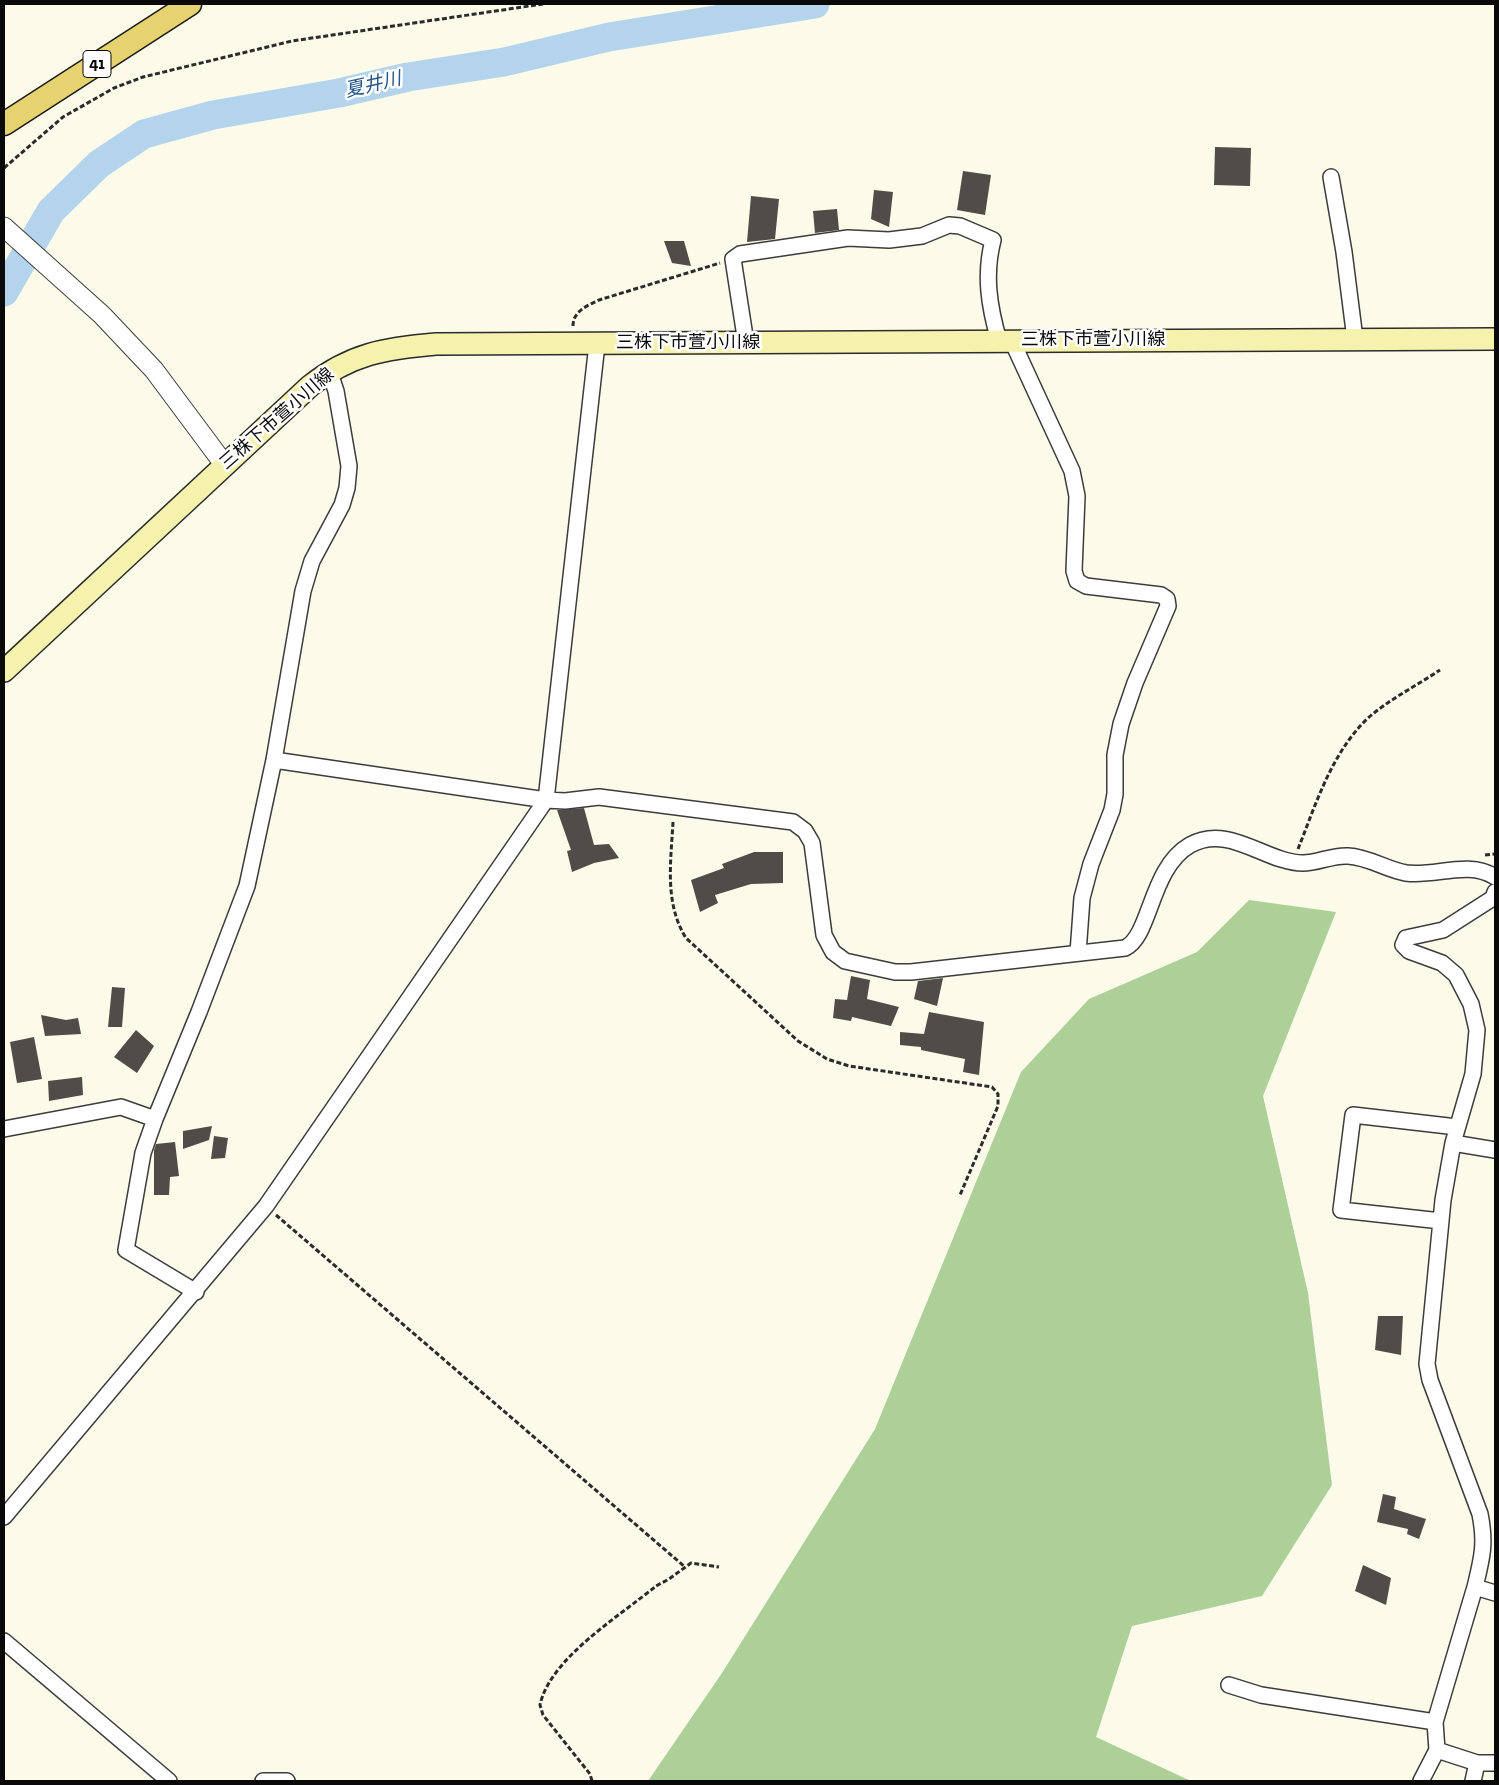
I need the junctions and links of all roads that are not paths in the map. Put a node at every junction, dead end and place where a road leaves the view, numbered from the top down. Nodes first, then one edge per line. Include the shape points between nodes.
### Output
1 (190, 4) edge
2 (4, 124) edge
3 (1331, 177) dead end
4 (4, 227) edge
5 (1356, 339) junction
6 (1495, 339) edge
7 (1005, 341) junction
8 (746, 343) junction
9 (597, 344) junction
10 (329, 370) junction
11 (224, 464) junction
12 (4, 672) edge
13 (284, 761) junction
14 (546, 800) junction
15 (1495, 877) edge
16 (1495, 892) edge
17 (1078, 953) junction
18 (155, 1118) junction
19 (1457, 1127) junction
20 (4, 1129) edge
21 (1453, 1143) junction
22 (1495, 1150) edge
23 (1440, 1221) junction
24 (196, 1292) junction
25 (4, 1517) edge
26 (1475, 1587) junction
27 (1495, 1593) edge
28 (4, 1641) edge
29 (1230, 1685) dead end
30 (1435, 1722) junction
31 (1437, 1750) junction
32 (1477, 1763) junction
33 (1495, 1763) edge
34 (169, 1781) edge
35 (263, 1781) edge
36 (287, 1781) edge
37 (1421, 1781) edge
38 (1473, 1781) edge

1 - 2 main road, 41
3 - 5 street
4 - 11 street via 102,315 154,370
5 - 6 main road, 三株下市萱小川線
5 - 7 main road, 三株下市萱小川線
7 - 8 main road, 三株下市萱小川線
7 - 8 street via 992,317 986,277 992,240 960,226 949,225 922,236 889,240 848,238 740,254 733,259
7 - 17 street via 1072,472 1077,496 1074,571 1078,581 1086,586 1161,595 1167,599 1168,606 1121,724 1115,755 1112,810 1082,898
8 - 9 main road, 三株下市萱小川線
9 - 10 main road, 三株下市萱小川線 via 392,347 359,356
9 - 14 street
10 - 11 main road, 三株下市萱小川線
10 - 13 street via 336,391 349,466 347,488 312,561 303,591
11 - 12 main road, 三株下市萱小川線
13 - 14 street
13 - 18 street via 247,886
14 - 17 street via 599,798 792,822 805,831 812,842 824,935 833,952 845,961 895,972 911,972
14 - 24 street via 266,1206
15 - 17 street via 1465,868 1435,874 1405,873 1350,856 1333,856 1304,863 1285,861 1241,842 1211,839 1191,845 1171,862 1159,881 1137,939 1125,948
16 - 19 street via 1493,898 1443,930 1413,934 1406,938 1403,946 1409,952 1442,963 1456,975 1471,1004 1477,1030 1473,1074
18 - 20 street via 121,1107
18 - 24 street via 143,1153 126,1250
19 - 21 street
19 - 23 street via 1353,1115 1341,1210
21 - 22 street
21 - 23 street
23 - 26 street via 1427,1364 1484,1532
24 - 25 street
26 - 27 street
26 - 30 street
28 - 34 street
29 - 30 street via 1261,1695
30 - 31 street
31 - 32 street
31 - 37 street
32 - 33 street
32 - 38 street
35 - 36 street

